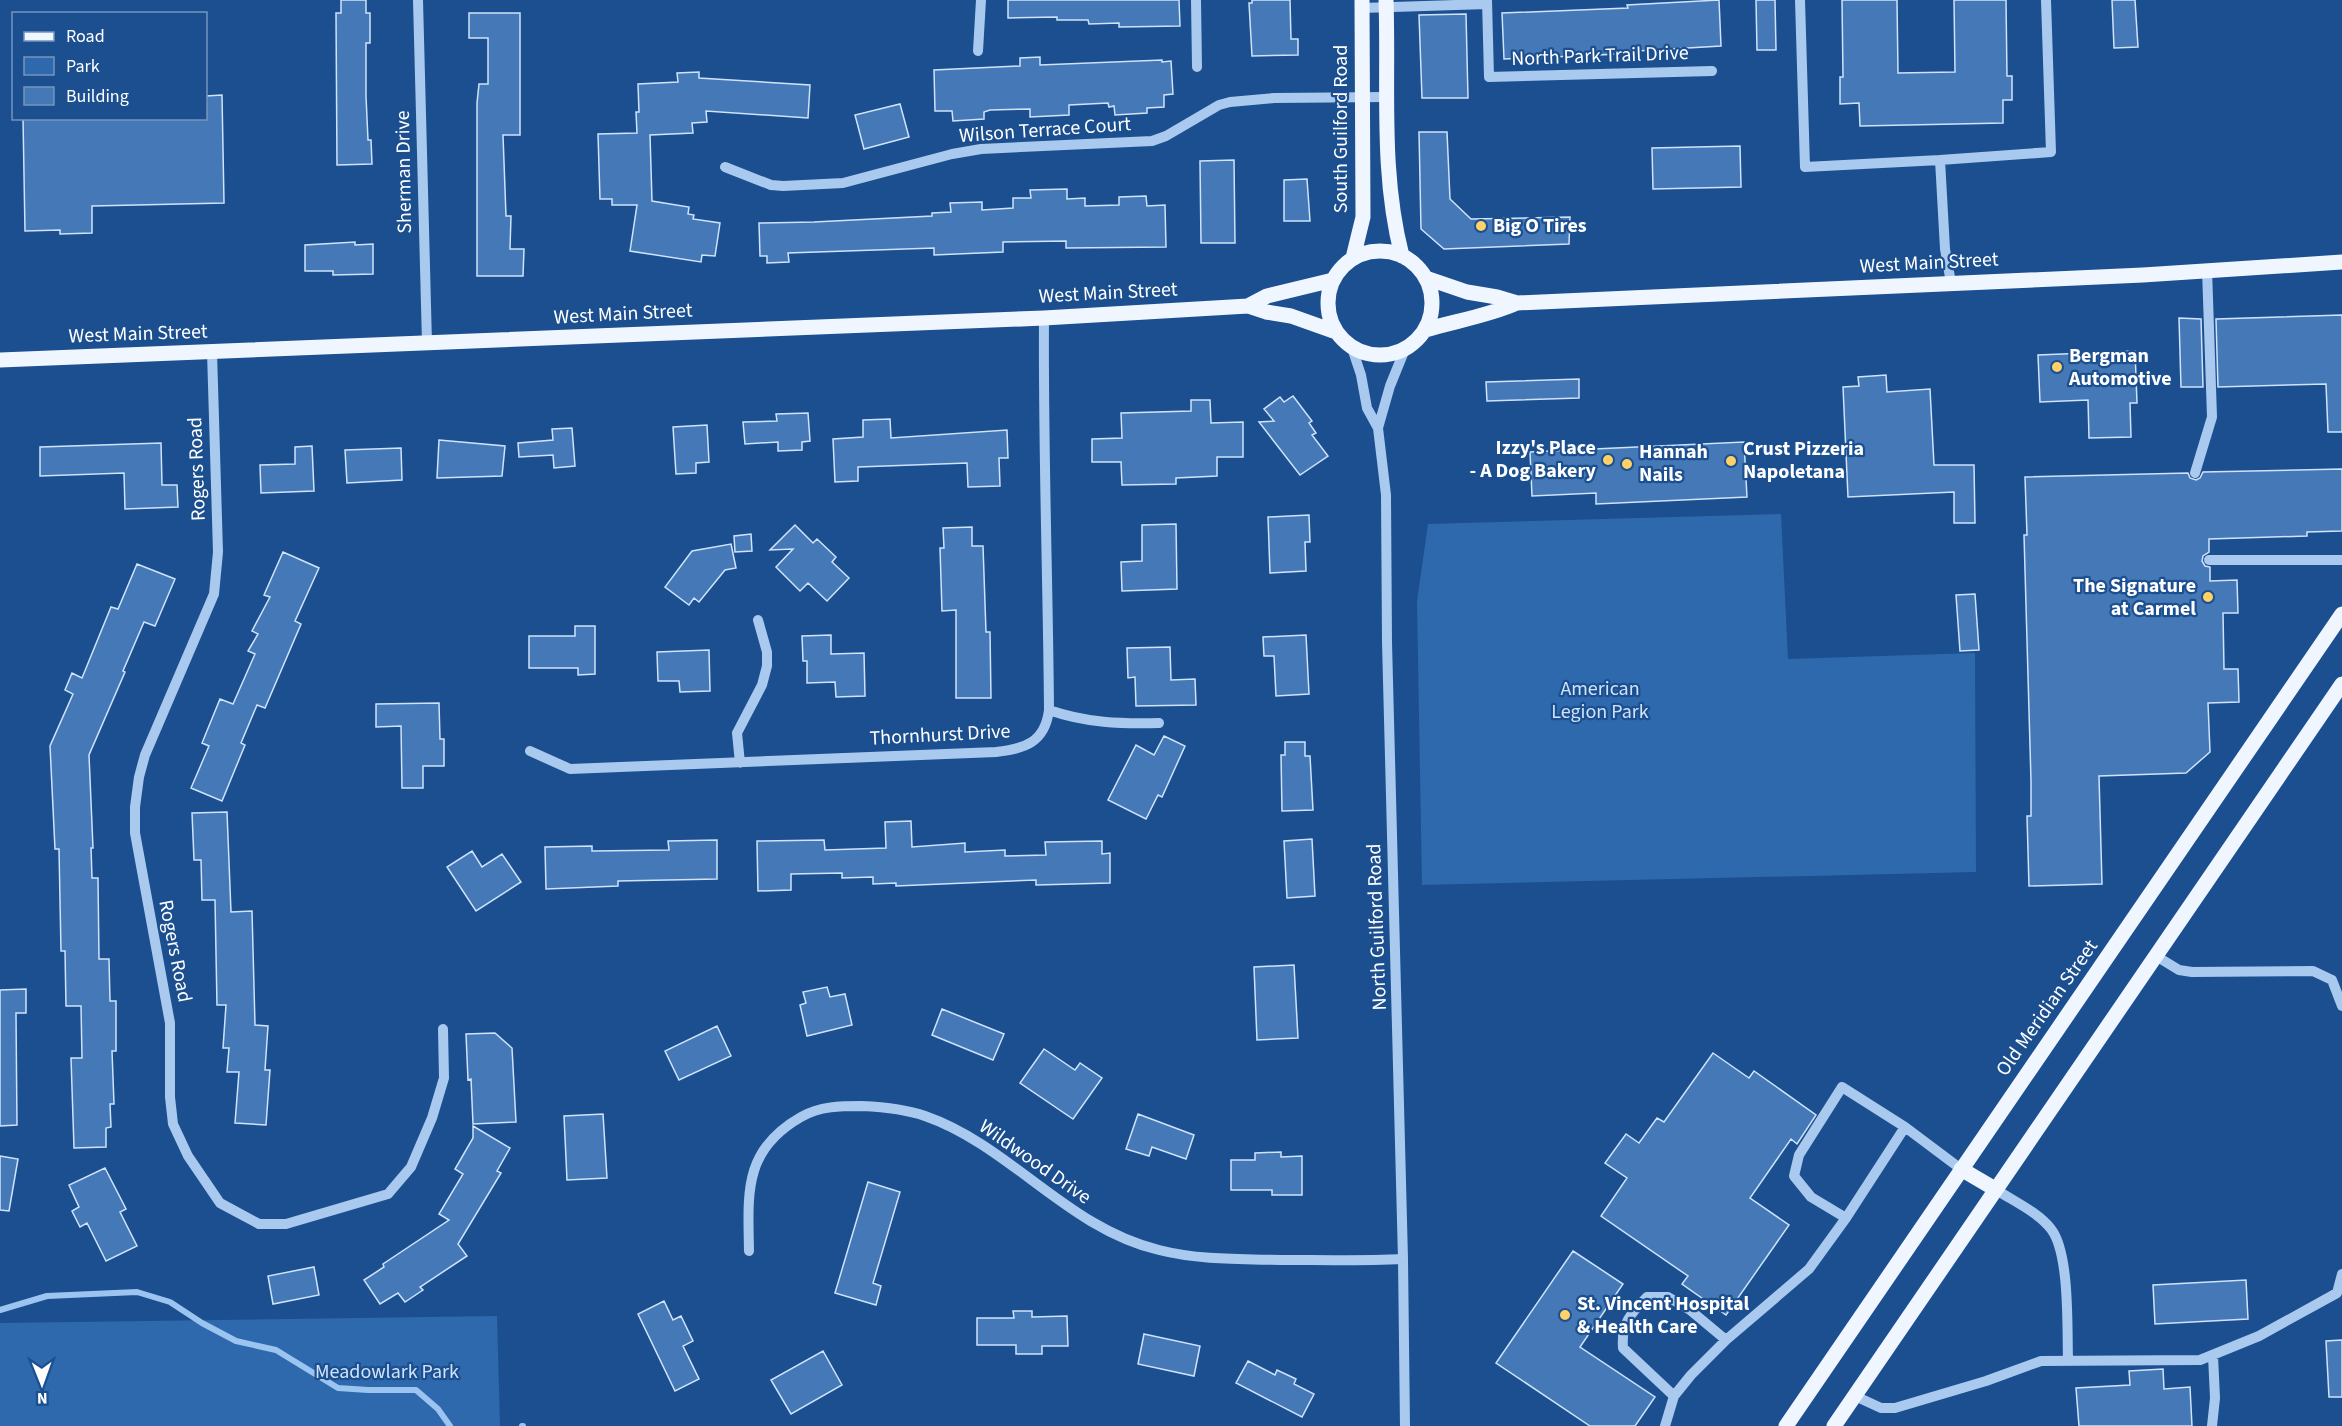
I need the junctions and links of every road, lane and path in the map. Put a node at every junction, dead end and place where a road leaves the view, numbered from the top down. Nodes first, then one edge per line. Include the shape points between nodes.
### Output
1 (418, 0) edge
2 (981, 0) edge
3 (1196, 0) edge
4 (1800, 0) edge
5 (2046, 0) edge
6 (1487, 2) edge
7 (1362, 4) edge
8 (1386, 4) edge
9 (978, 51) dead end
10 (1197, 67) dead end
11 (1712, 71) dead end
12 (1386, 97) junction
13 (1363, 98) junction
14 (1940, 160) junction
15 (726, 167) dead end
16 (1402, 256) junction
17 (1353, 258) junction
18 (2342, 262) edge
19 (2207, 269) junction
20 (1426, 278) junction
21 (1333, 280) junction
22 (1951, 283) junction
23 (1517, 303) junction
24 (1248, 306) junction
25 (1044, 318) junction
26 (1425, 330) junction
27 (1336, 332) junction
28 (427, 344) junction
29 (1352, 348) junction
30 (1405, 349) junction
31 (212, 352) junction
32 (0, 360) edge
33 (1378, 428) junction
34 (2195, 473) dead end
35 (2209, 560) dead end
36 (2342, 560) edge
37 (2342, 614) edge
38 (758, 620) dead end
39 (2342, 684) edge
40 (1049, 711) junction
41 (1159, 723) dead end
42 (530, 751) dead end
43 (740, 763) junction
44 (2156, 956) junction
45 (2342, 1005) edge
46 (443, 1029) dead end
47 (1905, 1127) junction
48 (1961, 1169) junction
49 (1995, 1189) junction
50 (1846, 1218) junction
51 (748, 1251) dead end
52 (1403, 1259) junction
53 (2342, 1274) edge
54 (2339, 1294) edge
55 (1726, 1340) junction
56 (2213, 1356) junction
57 (2068, 1360) junction
58 (1674, 1396) junction
59 (1855, 1396) junction
60 (1405, 1426) edge
61 (1665, 1426) edge
62 (1786, 1426) edge
63 (1834, 1426) edge
64 (2212, 1426) edge

1 - 28 street, Sherman Drive
2 - 9 street
3 - 10 street
4 - 14 street via 1805,167
5 - 14 street via 2051,152
6 - 8 street
6 - 11 street, North Park Trail Drive via 1489,77
7 - 8 street
7 - 13 main road, South Guilford Road
8 - 12 main road
12 - 13 street, Wilson Terrace Court
12 - 16 main road via 1387,160
13 - 15 street, Wilson Terrace Court via 1243,100 1219,105 1152,141 981,149 826,185 771,185
13 - 17 main road, South Guilford Road via 1363,217
14 - 22 street
16 - 17 main road via 1386,251
16 - 20 main road
17 - 21 main road
18 - 19 main road, West Main Street
19 - 22 main road, West Main Street via 2173,274
19 - 34 street via 2212,417
20 - 23 main road, West Main Street
20 - 26 main road via 1432,304
21 - 24 main road, West Main Street via 1267,296
21 - 27 main road via 1327,306
22 - 23 main road, West Main Street
23 - 26 main road, West Main Street via 1497,312
24 - 25 main road, West Main Street
24 - 27 main road, West Main Street
25 - 28 main road, West Main Street
25 - 40 street, Thornhurst Drive
26 - 30 main road
27 - 29 main road
28 - 31 main road, West Main Street
29 - 30 main road via 1378,356
29 - 33 street, North Guilford Road via 1367,408
30 - 33 street, North Guilford Road
31 - 32 main road, West Main Street
31 - 46 street, Rogers Road via 218,552 214,594 145,755 135,807 139,861 170,1023 173,1124 188,1156 220,1203 259,1224 286,1224 387,1194 411,1167 432,1118 444,1078
33 - 52 street, North Guilford Road via 1386,495
35 - 36 street
37 - 48 main road, Old Meridian Street
38 - 43 street via 767,652 766,666 762,685 737,733
39 - 44 main road
40 - 41 street via 1097,722
40 - 43 street, Thornhurst Drive via 1047,725 1039,736 1025,747 1011,751
42 - 43 street, Thornhurst Drive via 570,769
44 - 45 street via 2179,970 2192,972 2313,971 2332,980
44 - 49 main road
47 - 48 street
47 - 50 street
47 - 50 street via 1842,1087 1799,1155 1794,1176 1811,1197
48 - 49 main road
48 - 62 main road, Old Meridian Street
49 - 57 street via 2039,1219 2056,1236 2065,1276
49 - 59 main road
50 - 55 street via 1809,1269
51 - 52 street, Wildwood Drive via 750,1178 760,1156 773,1138 811,1111 852,1106 902,1110 948,1126 1087,1220 1159,1251 1229,1259
52 - 60 street, North Guilford Road
53 - 54 street
54 - 56 street
55 - 58 street
55 - 58 street via 1668,1297 1647,1297 1633,1311 1622,1331 1623,1348
56 - 57 street via 2200,1360
56 - 64 street
57 - 59 street via 2041,1361 1986,1382 1895,1408 1881,1408
58 - 61 street
59 - 63 main road

